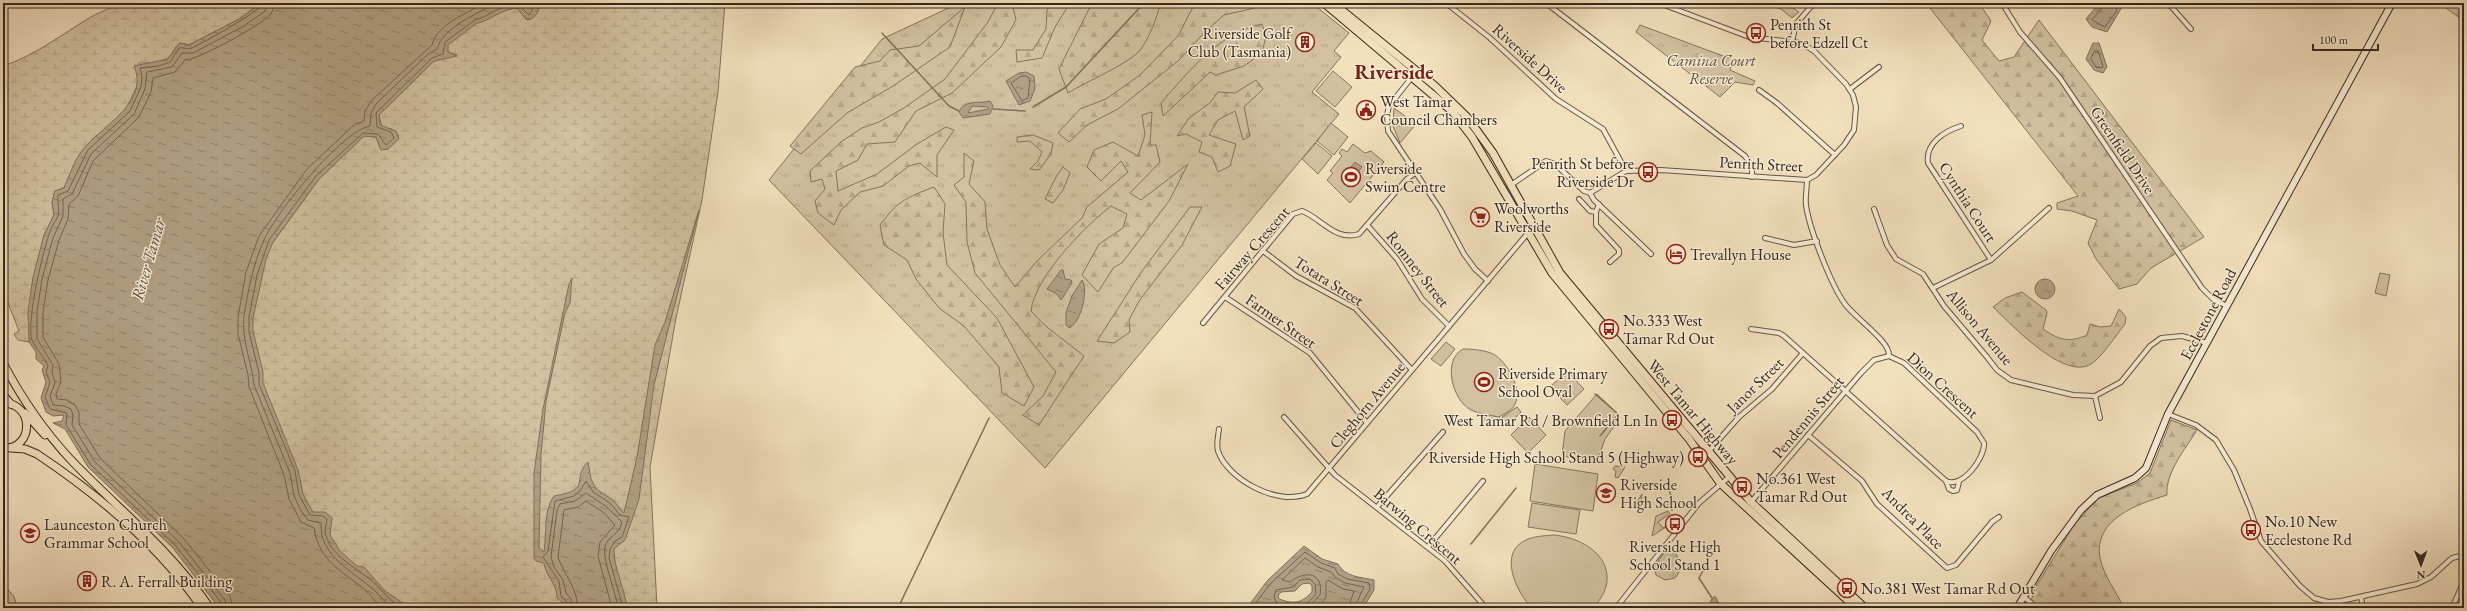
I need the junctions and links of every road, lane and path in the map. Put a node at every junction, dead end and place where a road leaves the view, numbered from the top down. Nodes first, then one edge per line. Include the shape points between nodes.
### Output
1 (1324, 3) edge
2 (1333, 3) edge
3 (1446, 3) edge
4 (1546, 3) edge
5 (1659, 3) edge
6 (1814, 3) edge
7 (2002, 3) edge
8 (2168, 3) edge
9 (2392, 3) edge
10 (2191, 29) dead end
11 (1792, 41) junction
12 (1879, 67) dead end
13 (1413, 76) junction
14 (1850, 89) junction
15 (1759, 90) dead end
16 (1961, 126) dead end
17 (1835, 155) junction
18 (1626, 171) junction
19 (1415, 173) junction
20 (1752, 177) junction
21 (1807, 180) junction
22 (1511, 185) junction
23 (1503, 191) junction
24 (1590, 193) junction
25 (1579, 199) dead end
26 (1599, 204) junction
27 (2049, 208) dead end
28 (1874, 209) dead end
29 (1596, 212) junction
30 (1368, 226) junction
31 (1528, 233) junction
32 (1765, 238) dead end
33 (1817, 241) junction
34 (1263, 251) junction
35 (1651, 254) dead end
36 (1991, 260) junction
37 (1610, 262) dead end
38 (1488, 281) junction
39 (1933, 288) junction
40 (1225, 297) junction
41 (2227, 306) junction
42 (1203, 323) dead end
43 (1450, 326) junction
44 (1751, 329) dead end
45 (2207, 343) junction
46 (1803, 353) junction
47 (1889, 356) junction
48 (3, 363) edge
49 (1412, 370) junction
50 (1846, 390) junction
51 (3, 395) edge
52 (2095, 396) junction
53 (3, 404) edge
54 (11, 404) junction
55 (21, 409) junction
56 (2168, 414) junction
57 (1284, 417) dead end
58 (2100, 418) dead end
59 (1367, 422) junction
60 (1219, 429) dead end
61 (1443, 432) dead end
62 (1808, 435) junction
63 (6, 449) edge
64 (1708, 452) junction
65 (70, 458) junction
66 (1330, 468) junction
67 (1729, 477) junction
68 (1483, 481) dead end
69 (1946, 481) junction
70 (1960, 482) junction
71 (1720, 484) junction
72 (1752, 502) junction
73 (1377, 507) junction
74 (1999, 517) dead end
75 (1428, 547) junction
76 (2464, 555) edge
77 (2464, 581) edge
78 (2024, 597) junction
79 (2361, 597) junction
80 (202, 608) edge
81 (210, 608) edge
82 (1486, 608) edge
83 (1616, 608) edge
84 (1856, 608) edge
85 (1865, 608) edge
86 (2017, 608) edge
87 (2037, 608) edge
88 (2363, 608) edge
89 (2452, 608) edge

1 - 13 highway, West Tamar Highway
2 - 22 highway, West Tamar Highway via 1435,86 1460,110 1487,143
3 - 18 street, Riverside Drive via 1490,38 1556,99 1603,129
4 - 20 street via 1745,156 1752,166
5 - 11 street, Penrith Street via 1749,37
6 - 11 street via 1796,24
7 - 41 street, Greenfield Drive via 2020,32 2060,78 2202,288 2213,299
8 - 10 street
9 - 41 main road, Ecclestone Road
11 - 14 street, Penrith Street via 1814,52
12 - 14 street
13 - 19 street via 1389,106 1387,124 1390,136
13 - 23 highway, West Tamar Highway via 1462,122
14 - 17 street, Penrith Street via 1856,107 1855,124 1851,136
15 - 17 street
16 - 36 street, Cynthia Court via 1952,129 1933,143 1928,152 1928,163
17 - 21 street, Penrith Street via 1816,175
18 - 20 street, Penrith Street via 1661,170
18 - 24 street
19 - 30 street, Fairway Crescent via 1407,179
19 - 38 street via 1446,219 1464,254
20 - 21 street, Penrith Street
21 - 33 street, Dion Crescent via 1806,203
22 - 23 highway
22 - 24 street via 1548,160 1584,191
22 - 64 highway, West Tamar Highway via 1560,273
23 - 31 highway, West Tamar Highway
24 - 26 street
25 - 29 street via 1590,211
26 - 29 street
26 - 35 street
27 - 36 street
28 - 39 street, Allison Avenue via 1887,245 1896,259 1923,274
29 - 37 street via 1596,225 1619,250 1619,254
30 - 34 street, Fairway Crescent via 1359,234 1349,236 1322,225 1307,213 1297,212
30 - 43 street, Romney Street via 1397,259 1422,299
31 - 38 street, Cleghorn Avenue
31 - 71 highway, West Tamar Highway via 1559,282 1677,424
32 - 33 street via 1794,245
33 - 47 street, Dion Crescent via 1840,297 1888,347
34 - 40 street, Fairway Crescent
34 - 49 street, Totara Street via 1296,276 1355,308
36 - 39 street
38 - 43 street, Cleghorn Avenue
39 - 52 street, Allison Avenue via 1944,306 2004,376 2020,383 2073,395
40 - 42 street, Fairway Crescent
40 - 59 street, Farmer Street via 1310,353
41 - 45 main road, Ecclestone Road
43 - 49 street, Cleghorn Avenue
44 - 46 street, Dion Crescent via 1779,333
45 - 52 street via 2182,336 2161,338 2150,346 2121,382
45 - 56 main road, Ecclestone Road
46 - 50 street, Dion Crescent
46 - 64 street, Janor Street via 1772,389 1739,417
47 - 50 street, Pendennis Street via 1874,360
47 - 70 street, Dion Crescent via 1904,363 1982,438 1984,449 1981,458
48 - 65 highway via 30,408
49 - 59 street, Cleghorn Avenue
50 - 62 street, Pendennis Street
50 - 69 street, Dion Crescent
51 - 54 highway
52 - 58 street
53 - 54 highway
54 - 55 highway
55 - 63 highway via 27,429 21,441
55 - 65 highway via 60,452
56 - 78 main road, Ecclestone Road via 2146,468 2136,478 2097,495 2081,510 2051,551
56 - 79 street via 2196,425 2216,440 2234,470 2261,541 2308,594 2328,602
57 - 66 street, Barwing Crescent
59 - 66 street, Cleghorn Avenue
60 - 66 street, Cleghorn Avenue via 1217,446 1227,465 1251,486 1274,496 1291,498 1306,494
61 - 73 street
62 - 72 street, Pendennis Street
62 - 74 street, Andrea Place via 1862,482 1877,504 1947,568 1956,565
63 - 80 highway via 31,451 99,500 153,547
64 - 67 highway, West Tamar Highway
65 - 81 highway via 160,544
66 - 73 street, Barwing Crescent via 1335,475
67 - 71 street
67 - 72 highway, West Tamar Highway
68 - 75 street
69 - 70 street
69 - 70 street, Dion Crescent via 1949,489 1953,491 1957,490
71 - 83 street via 1699,503
71 - 84 highway, West Tamar Highway
72 - 85 highway, West Tamar Highway
73 - 75 street, Barwing Crescent
75 - 82 street, Barwing Crescent via 1450,566
76 - 79 street via 2452,558 2430,577 2417,584
77 - 89 street
78 - 86 main road, Ecclestone Road
78 - 87 street
79 - 88 street

